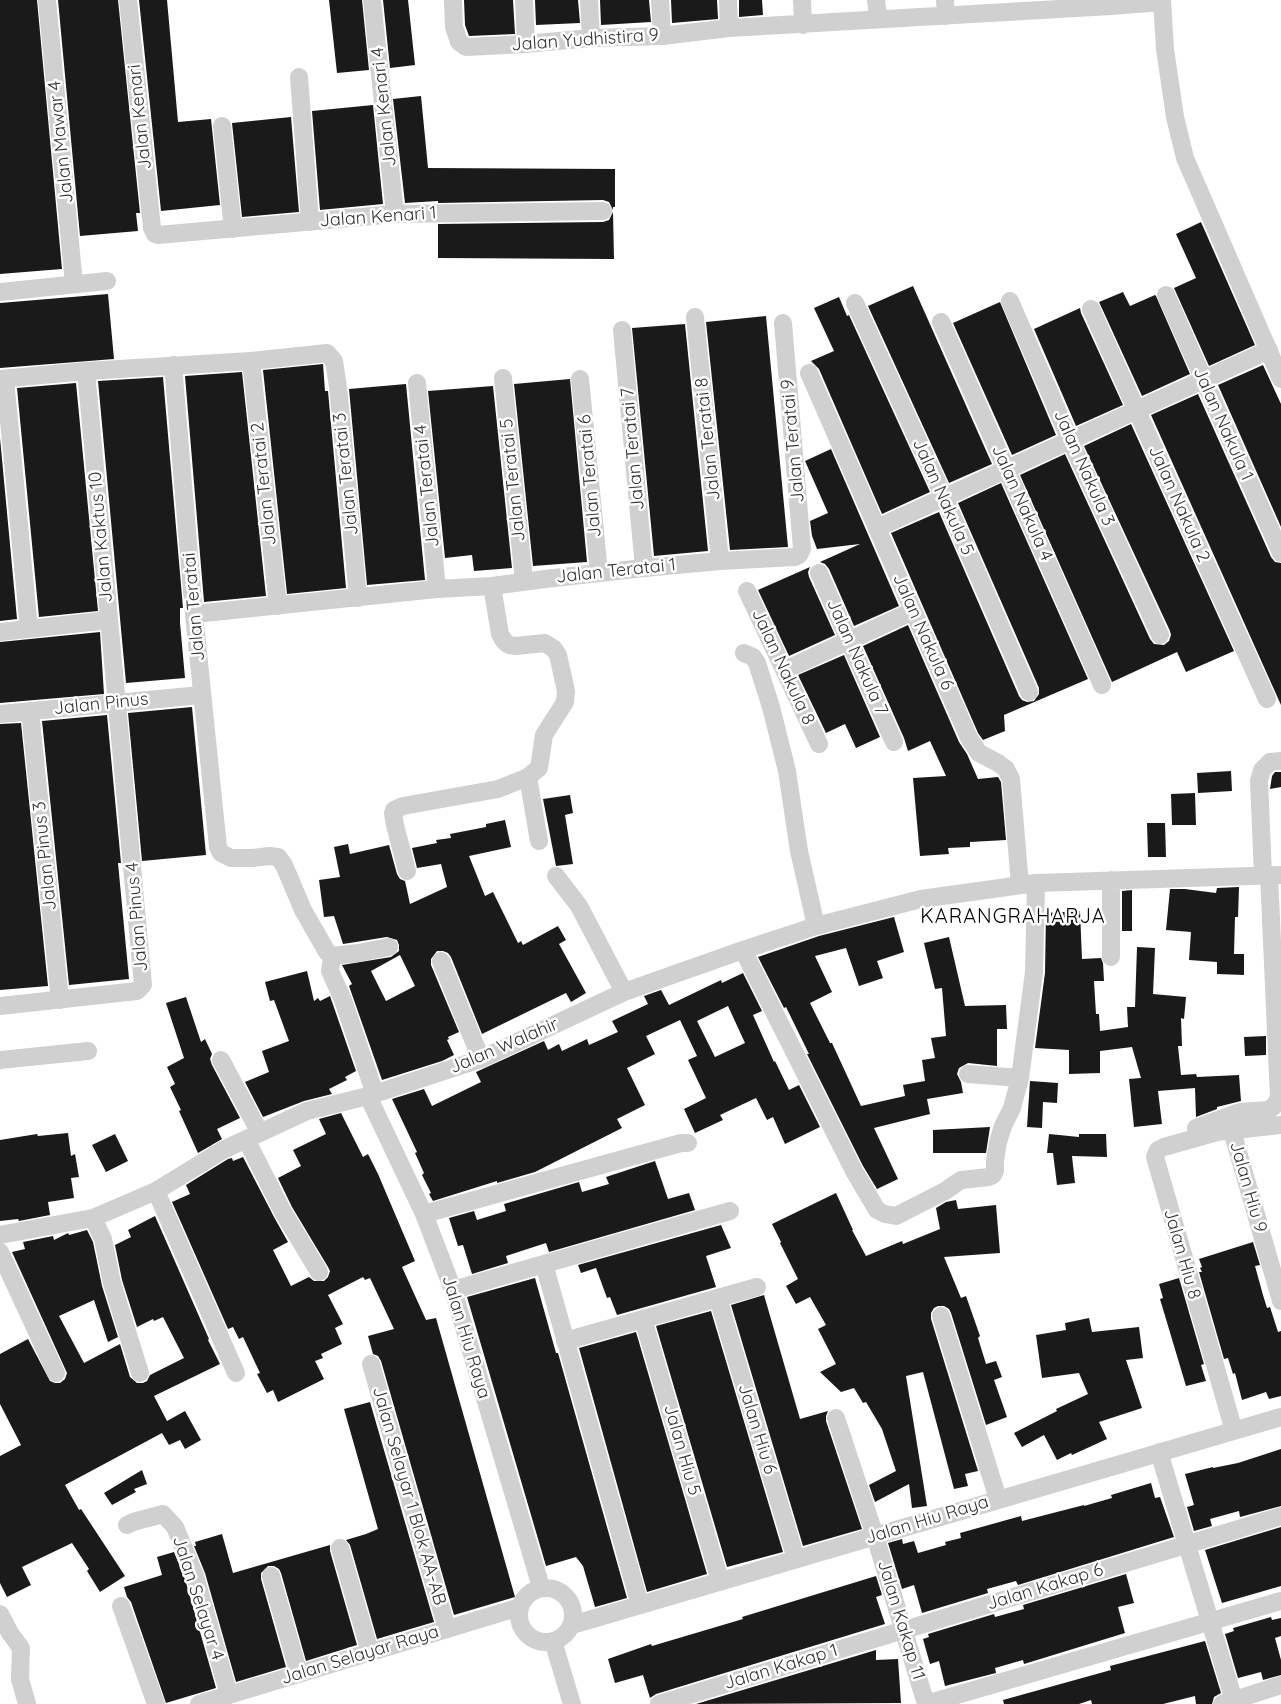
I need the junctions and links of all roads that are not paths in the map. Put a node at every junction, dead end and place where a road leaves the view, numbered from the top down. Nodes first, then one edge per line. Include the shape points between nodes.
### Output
1 (47, 0) edge
2 (128, 0) edge
3 (372, 0) edge
4 (452, 0) edge
5 (524, 0) edge
6 (589, 0) edge
7 (660, 0) edge
8 (728, 0) edge
9 (802, 0) edge
10 (876, 0) edge
11 (1162, 1) edge
12 (1109, 3) edge
13 (946, 8) edge
14 (878, 18) junction
15 (803, 24) junction
16 (729, 28) junction
17 (662, 36) junction
18 (591, 38) junction
19 (526, 44) junction
20 (299, 77) dead end
21 (222, 126) dead end
22 (603, 211) dead end
23 (395, 214) junction
24 (310, 222) junction
25 (233, 229) junction
26 (155, 234) joint
27 (108, 281) dead end
28 (74, 284) junction
29 (0, 292) edge
30 (1166, 295) dead end
31 (1010, 301) dead end
32 (854, 303) dead end
33 (1091, 309) dead end
34 (696, 318) dead end
35 (941, 322) dead end
36 (783, 323) dead end
37 (622, 330) dead end
38 (1268, 350) junction
39 (251, 361) junction
40 (173, 366) junction
41 (86, 371) junction
42 (809, 373) dead end
43 (503, 378) dead end
44 (2, 379) edge
45 (580, 379) dead end
46 (1281, 379) edge
47 (1203, 380) junction
48 (417, 383) dead end
49 (1136, 410) junction
50 (1070, 440) junction
51 (1007, 469) junction
52 (944, 497) junction
53 (877, 528) junction
54 (1281, 553) edge
55 (795, 557) joint
56 (720, 561) junction
57 (644, 568) junction
58 (599, 573) junction
59 (819, 573) dead end
60 (524, 581) junction
61 (492, 586) junction
62 (437, 589) junction
63 (747, 591) dead end
64 (358, 598) junction
65 (278, 606) junction
66 (913, 611) junction
67 (194, 614) junction
68 (109, 620) junction
69 (29, 629) junction
70 (0, 632) edge
71 (1160, 635) dead end
72 (850, 640) junction
73 (744, 653) dead end
74 (785, 670) junction
75 (1102, 685) dead end
76 (1029, 692) dead end
77 (202, 694) junction
78 (1267, 699) dead end
79 (117, 703) junction
80 (30, 711) junction
81 (0, 714) edge
82 (894, 742) dead end
83 (819, 744) dead end
84 (1281, 761) edge
85 (528, 777) junction
86 (539, 841) dead end
87 (407, 871) dead end
88 (1271, 875) edge
89 (556, 876) dead end
90 (1111, 880) junction
91 (1028, 884) junction
92 (816, 926) junction
93 (389, 947) dead end
94 (743, 950) junction
95 (332, 956) junction
96 (1111, 957) dead end
97 (441, 961) dead end
98 (624, 992) junction
99 (60, 1000) junction
100 (0, 1006) edge
101 (88, 1051) dead end
102 (481, 1059) junction
103 (0, 1060) edge
104 (222, 1060) dead end
105 (968, 1074) dead end
106 (1020, 1078) junction
107 (372, 1095) junction
108 (1281, 1125) edge
109 (1232, 1131) junction
110 (253, 1136) junction
111 (1186, 1141) junction
112 (688, 1143) dead end
113 (156, 1191) junction
114 (730, 1211) dead end
115 (424, 1214) junction
116 (93, 1218) junction
117 (0, 1235) edge
118 (0, 1252) edge
119 (544, 1264) junction
120 (318, 1272) dead end
121 (757, 1287) dead end
122 (453, 1290) junction
123 (718, 1298) junction
124 (1281, 1301) edge
125 (941, 1316) dead end
126 (643, 1319) junction
127 (566, 1341) junction
128 (371, 1364) dead end
129 (56, 1373) dead end
130 (140, 1373) dead end
131 (236, 1373) dead end
132 (1281, 1417) edge
133 (836, 1418) dead end
134 (1234, 1430) junction
135 (1159, 1452) junction
136 (998, 1499) junction
137 (1281, 1516) edge
138 (127, 1526) dead end
139 (875, 1536) junction
140 (1187, 1544) junction
141 (340, 1548) dead end
142 (796, 1559) junction
143 (272, 1576) dead end
144 (720, 1581) junction
145 (541, 1588) junction
146 (1281, 1602) edge
147 (640, 1605) junction
148 (121, 1606) dead end
149 (520, 1606) junction
150 (0, 1614) edge
151 (1210, 1623) junction
152 (572, 1625) junction
153 (447, 1629) junction
154 (904, 1630) junction
155 (553, 1641) junction
156 (370, 1652) junction
157 (299, 1674) junction
158 (1281, 1685) edge
159 (229, 1695) junction
160 (1230, 1703) edge
161 (27, 1704) edge
162 (156, 1704) edge
163 (200, 1704) edge
164 (572, 1704) edge
165 (659, 1704) edge
166 (926, 1704) edge

1 - 28 street, Jalan Mawar 4
2 - 26 street, Jalan Kenari
3 - 23 street, Jalan Kenari 4
4 - 19 street, Jalan Yudhistira 9 via 454,27 459,42 466,47
5 - 19 street
6 - 18 street
7 - 17 street
8 - 16 street
9 - 15 street
10 - 14 street
11 - 12 street, Jalan Yudhistira 9
11 - 38 street via 1164,42 1175,117 1185,158
12 - 13 street, Jalan Yudhistira 9
13 - 14 street, Jalan Yudhistira 9
14 - 15 street, Jalan Yudhistira 9
15 - 16 street, Jalan Yudhistira 9
16 - 17 street, Jalan Yudhistira 9
17 - 18 street, Jalan Yudhistira 9
18 - 19 street, Jalan Yudhistira 9
20 - 24 street
21 - 25 street
22 - 23 street, Jalan Kenari 1
23 - 24 street, Jalan Kenari 1
24 - 25 street, Jalan Kenari 1
25 - 26 street, Jalan Kenari 1
27 - 28 street
28 - 29 street
30 - 47 street, Jalan Nakula 1
31 - 50 street, Jalan Nakula 3
32 - 52 street, Jalan Nakula 5
33 - 49 street, Jalan Nakula 2
34 - 56 street, Jalan Teratai 8
35 - 51 street, Jalan Nakula 4
36 - 55 street, Jalan Teratai 9 via 802,549
37 - 57 street, Jalan Teratai 7
38 - 46 street
38 - 47 street
39 - 40 street
39 - 64 street, Jalan Teratai 3 via 327,353 334,361
39 - 65 street, Jalan Teratai 2
40 - 41 street
40 - 67 street, Jalan Teratai
41 - 44 street
41 - 68 street, Jalan Kaktus 10
42 - 53 street, Jalan Nakula 6
43 - 60 street, Jalan Teratai 5
44 - 69 street
45 - 58 street, Jalan Teratai 6
47 - 49 street
47 - 54 street, Jalan Nakula 1
48 - 62 street, Jalan Teratai 4
49 - 50 street
49 - 78 street, Jalan Nakula 2
50 - 51 street
50 - 71 street, Jalan Nakula 3
51 - 52 street
51 - 75 street, Jalan Nakula 4
52 - 53 street
52 - 76 street, Jalan Nakula 5
53 - 66 street, Jalan Nakula 6
55 - 56 street, Jalan Teratai 1
56 - 57 street, Jalan Teratai 1
57 - 58 street, Jalan Teratai 1
58 - 60 street, Jalan Teratai 1
59 - 72 street, Jalan Nakula 7
60 - 61 street, Jalan Teratai 1
61 - 62 street, Jalan Teratai 1
61 - 85 street via 504,641 516,646 545,642 554,649 566,691 565,702 544,735 539,768
62 - 64 street, Jalan Teratai 1
63 - 74 street, Jalan Nakula 8
64 - 65 street, Jalan Teratai 1
65 - 67 street, Jalan Teratai 1
66 - 72 street
66 - 91 street, Jalan Nakula 6 via 969,738 979,753 1006,769 1011,778
67 - 77 street, Jalan Teratai
68 - 69 street
68 - 79 street, Jalan Kaktus 10
69 - 70 street
72 - 74 street
72 - 82 street, Jalan Nakula 7
73 - 92 street via 757,663 771,707 787,771 799,851
74 - 83 street, Jalan Nakula 8
77 - 79 street, Jalan Pinus
77 - 95 street, Jalan Teratai via 218,847 231,858 278,857 303,910
79 - 80 street, Jalan Pinus
79 - 99 street, Jalan Pinus 4 via 143,985 137,991
80 - 81 street, Jalan Pinus
80 - 99 street, Jalan Pinus 3
84 - 88 street via 1270,762 1262,770 1260,781
85 - 86 street
85 - 87 street via 498,789 394,810
88 - 90 street, Jalan Walahir
88 - 111 street via 1279,1098 1269,1110 1240,1112 1192,1130
89 - 98 street via 579,906
90 - 91 street, Jalan Walahir
90 - 96 street
91 - 92 street, Jalan Walahir via 921,899
91 - 106 street, Jalan Nakula 6 via 1034,972
92 - 94 street, Jalan Walahir
93 - 95 street
94 - 98 street, Jalan Walahir
94 - 106 street, Jalan Nakula 6 via 854,1171 877,1210 885,1214 900,1215 961,1180 993,1175 1000,1134 1012,1108
95 - 107 street, Jalan Hiu Raya via 330,971 343,1000
97 - 102 street
98 - 102 street, Jalan Walahir
99 - 100 street, Jalan Pinus 4
101 - 103 street
102 - 107 street, Jalan Walahir
104 - 110 street
105 - 106 street
107 - 110 street, Jalan Walahir via 307,1111
107 - 115 street, Jalan Hiu Raya
108 - 109 street, Jalan Hiu 8
109 - 111 street, Jalan Hiu 8
109 - 124 street, Jalan Hiu 9
110 - 113 street, Jalan Walahir
110 - 120 street via 283,1212
111 - 134 street, Jalan Hiu 8 via 1158,1150 1156,1166
112 - 115 street
113 - 116 street, Jalan Walahir
113 - 131 street
114 - 119 street
115 - 122 street, Jalan Hiu Raya
116 - 117 street, Jalan Walahir
116 - 130 street via 103,1239 112,1282
118 - 129 street
119 - 122 street
119 - 127 street
121 - 123 street
122 - 145 street, Jalan Hiu Raya
123 - 126 street
123 - 142 street, Jalan Hiu 6
125 - 136 street
126 - 127 street
126 - 144 street, Jalan Hiu 5
127 - 147 street
128 - 153 street, Jalan Selayar 1 Blok AA-AB
132 - 134 street, Jalan Hiu Raya
133 - 139 street, Jalan Kakap 11
134 - 135 street, Jalan Hiu Raya
135 - 136 street, Jalan Hiu Raya
135 - 140 street
136 - 139 street, Jalan Hiu Raya
137 - 140 street, Jalan Kakap 6
138 - 159 street, Jalan Selayar 4 via 164,1514 175,1526 195,1576
139 - 142 street, Jalan Hiu Raya
139 - 154 street, Jalan Kakap 11
140 - 151 street
140 - 154 street, Jalan Kakap 6
141 - 156 street
142 - 144 street, Jalan Hiu Raya
143 - 157 street
144 - 147 street, Jalan Hiu Raya
145 - 149 street via 528,1594
145 - 152 street via 555,1589 567,1597 573,1610
146 - 151 street
147 - 152 street, Jalan Hiu Raya
148 - 162 street
149 - 153 street, Jalan Selayar Raya
149 - 155 street via 521,1626 534,1640
150 - 161 street via 21,1648 20,1679
151 - 160 street
151 - 166 street
152 - 155 street via 565,1635
153 - 156 street, Jalan Selayar Raya
154 - 165 street, Jalan Kakap 1
154 - 166 street, Jalan Kakap 11
155 - 164 street
156 - 157 street, Jalan Selayar Raya
157 - 159 street, Jalan Selayar Raya
158 - 160 street
159 - 163 street, Jalan Selayar Raya

